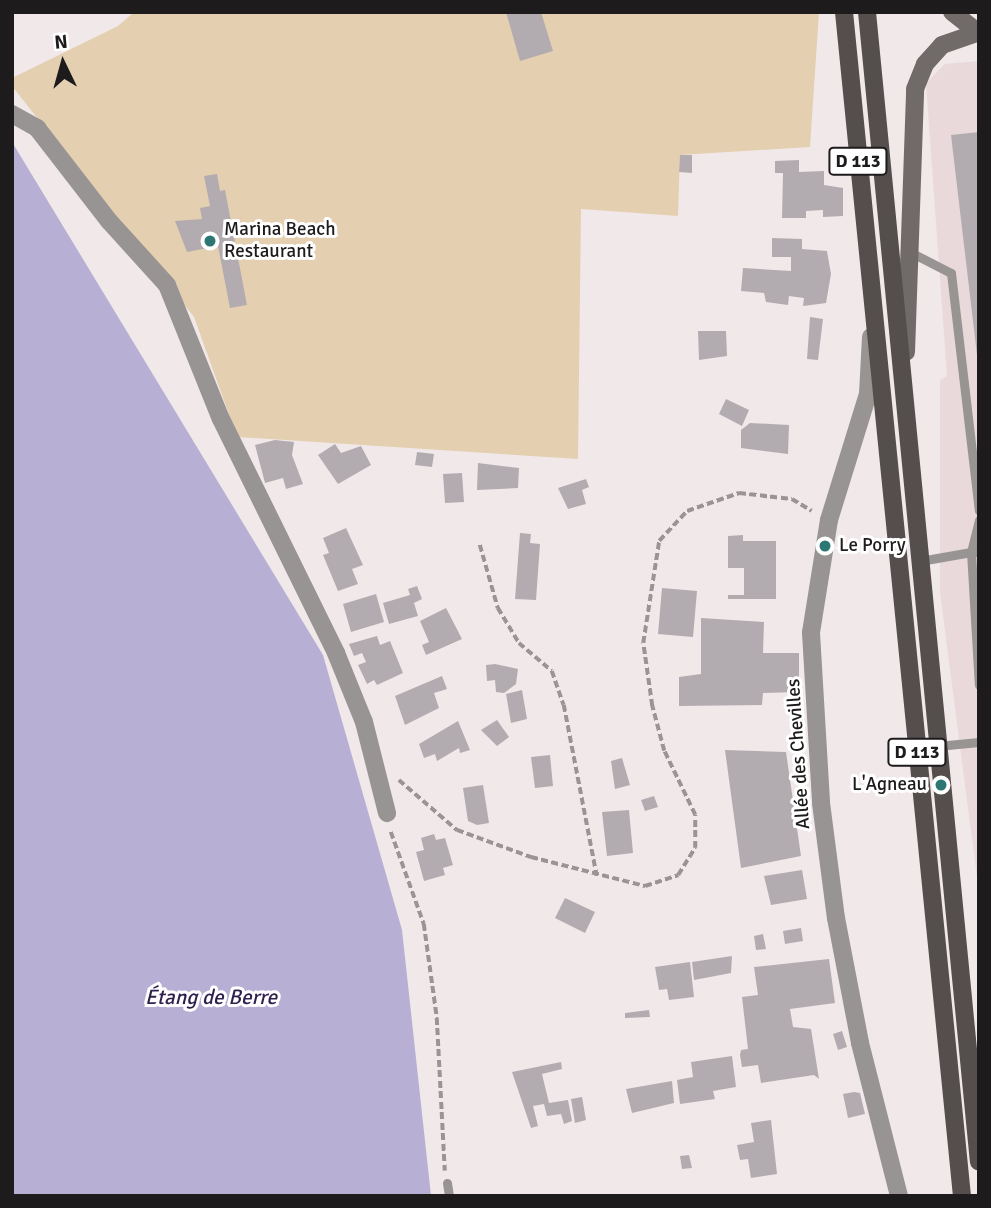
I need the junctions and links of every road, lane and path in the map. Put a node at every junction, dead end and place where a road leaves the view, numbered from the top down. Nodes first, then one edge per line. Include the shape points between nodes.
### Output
1 (844, 12) edge
2 (867, 12) edge
3 (952, 12) edge
4 (977, 32) edge
5 (12, 114) edge
6 (909, 252) junction
7 (872, 309) junction
8 (904, 415) junction
9 (979, 510) edge
10 (829, 520) junction
11 (979, 520) edge
12 (480, 545) dead end
13 (975, 552) edge
14 (919, 561) junction
15 (979, 685) edge
16 (979, 742) edge
17 (937, 746) junction
18 (376, 761) junction
19 (387, 813) joint
20 (597, 876) junction
21 (978, 1150) edge
22 (447, 1183) joint
23 (449, 1196) edge
24 (900, 1196) edge
25 (961, 1196) edge

1 - 7 main road, D 113
2 - 8 main road, D 113
3 - 4 main road
4 - 6 main road via 942,45 925,64 915,89
5 - 18 street via 37,128 109,221 167,285 221,419 336,653
6 - 8 main road
6 - 9 lane via 951,273
7 - 10 street, Allée des Chevilles via 868,394
7 - 25 main road, D 113
8 - 14 main road, D 113
10 - 20 path via 792,499 739,493 687,511 660,541 643,643 664,751 695,815 695,848 678,875 645,886
10 - 24 street, Allée des Chevilles via 811,633 821,803 860,1043
11 - 13 lane
12 - 20 path via 498,608 519,643 552,671 564,705
13 - 14 lane
13 - 15 lane
14 - 17 main road, D 113
16 - 17 lane
17 - 21 main road, D 113
18 - 19 street
18 - 20 path via 457,830
19 - 22 path via 392,841 424,924 437,1018 440,1126
22 - 23 lane

